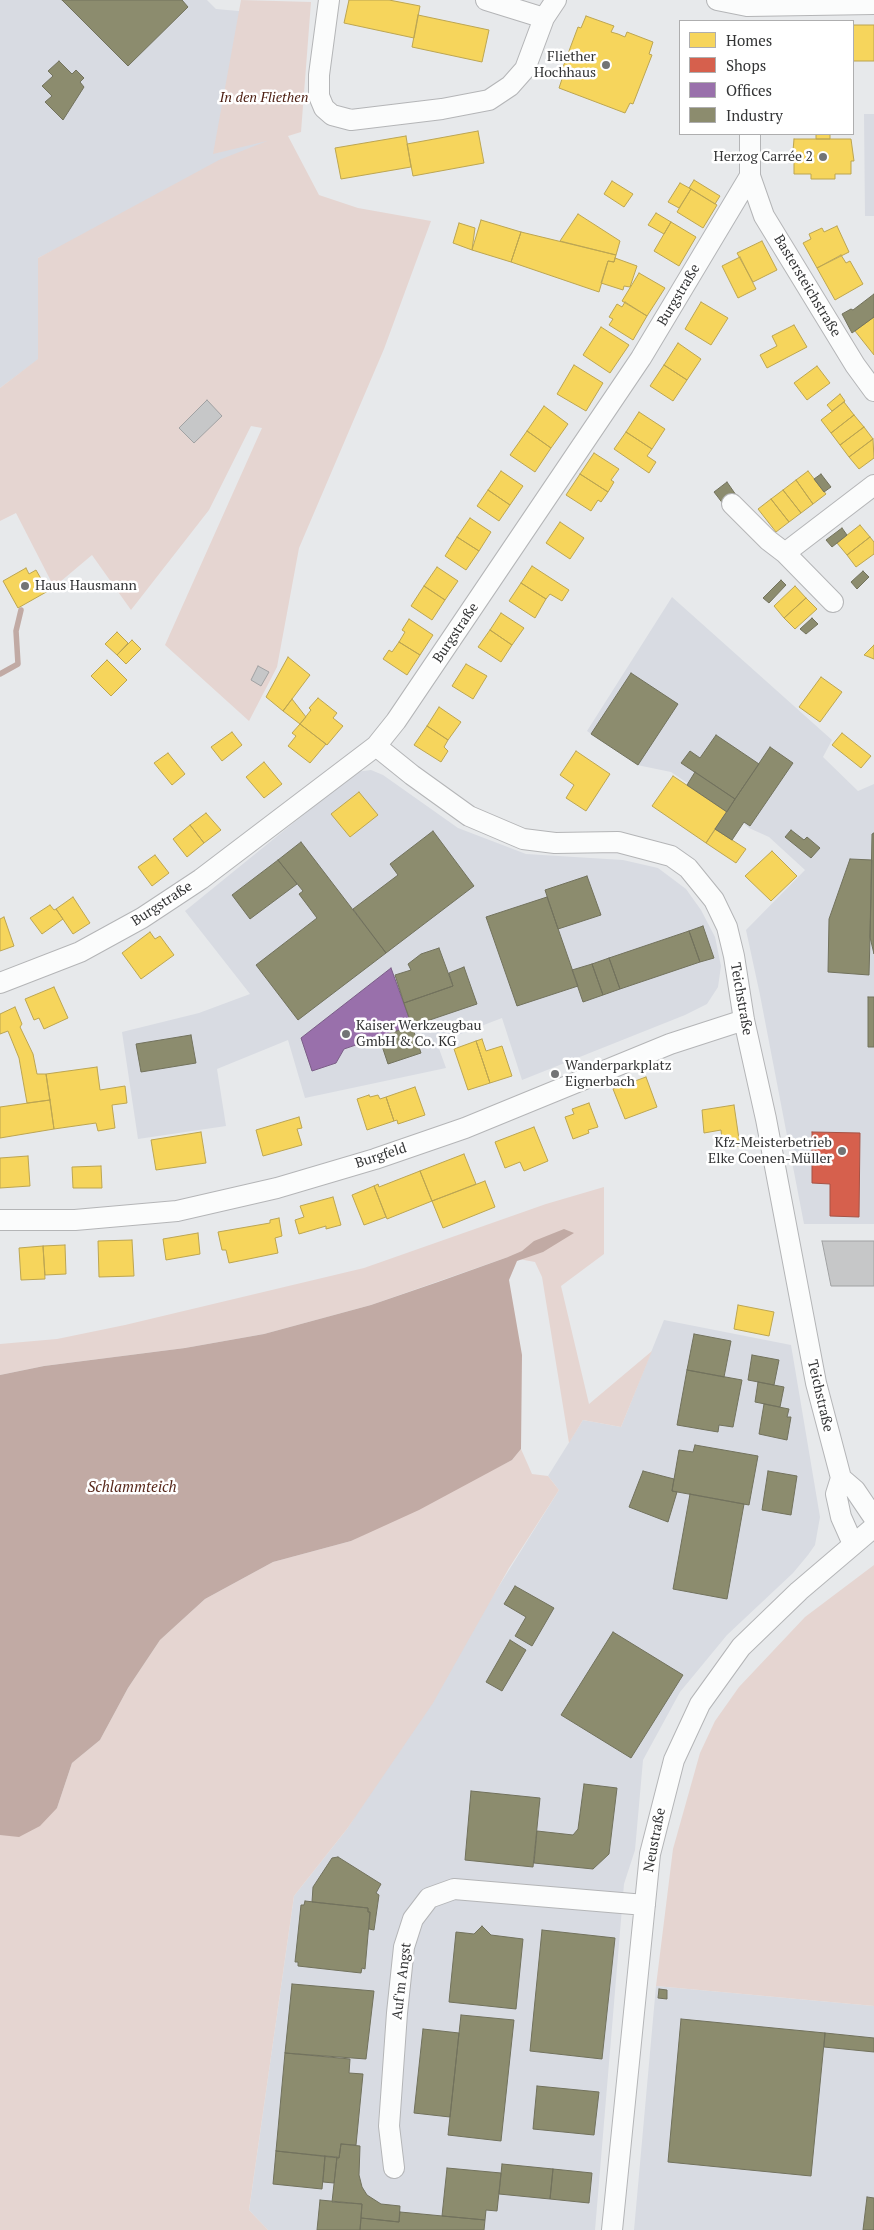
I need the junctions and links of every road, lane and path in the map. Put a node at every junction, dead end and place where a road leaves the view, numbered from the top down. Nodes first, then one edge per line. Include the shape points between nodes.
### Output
1 (329, 0) edge
2 (486, 0) edge
3 (556, 0) edge
4 (717, 0) edge
5 (874, 4) edge
6 (747, 14) edge
7 (544, 18) junction
8 (750, 135) edge
9 (750, 176) junction
10 (874, 391) edge
11 (874, 485) edge
12 (732, 504) dead end
13 (785, 553) junction
14 (833, 602) dead end
15 (376, 746) junction
16 (0, 983) edge
17 (744, 1020) junction
18 (0, 1220) edge
19 (840, 1478) junction
20 (874, 1518) edge
21 (874, 1527) edge
22 (854, 1544) junction
23 (645, 1905) junction
24 (394, 2168) dead end
25 (612, 2230) edge

1 - 7 street via 319,75 320,96 324,108 332,115 351,120 489,100 510,86 525,69
2 - 7 street
3 - 7 street
4 - 6 street
5 - 6 street
8 - 9 street
9 - 10 street, Bastersteichstraße via 764,216
9 - 15 street, Burgstraße via 641,358
11 - 13 street
12 - 13 street
13 - 14 street
15 - 16 street, Burgstraße via 201,879 142,918 80,952
15 - 17 street, Teichstraße via 469,816 523,838 555,843 618,842 671,856 688,868 714,900 727,927
17 - 18 street, Burgfeld via 670,1044 464,1128 277,1188 177,1211 75,1220
17 - 19 street, Teichstraße via 816,1383
19 - 20 street via 854,1490
19 - 22 street, Teichstraße via 836,1494 838,1504
21 - 22 street, Neustraße
22 - 23 street, Neustraße via 741,1647 700,1704 674,1760 664,1794 650,1854
23 - 24 street, Auf'm Angst via 454,1889 429,1898 413,1919 404,1947 389,2126
23 - 25 street, Neustraße

